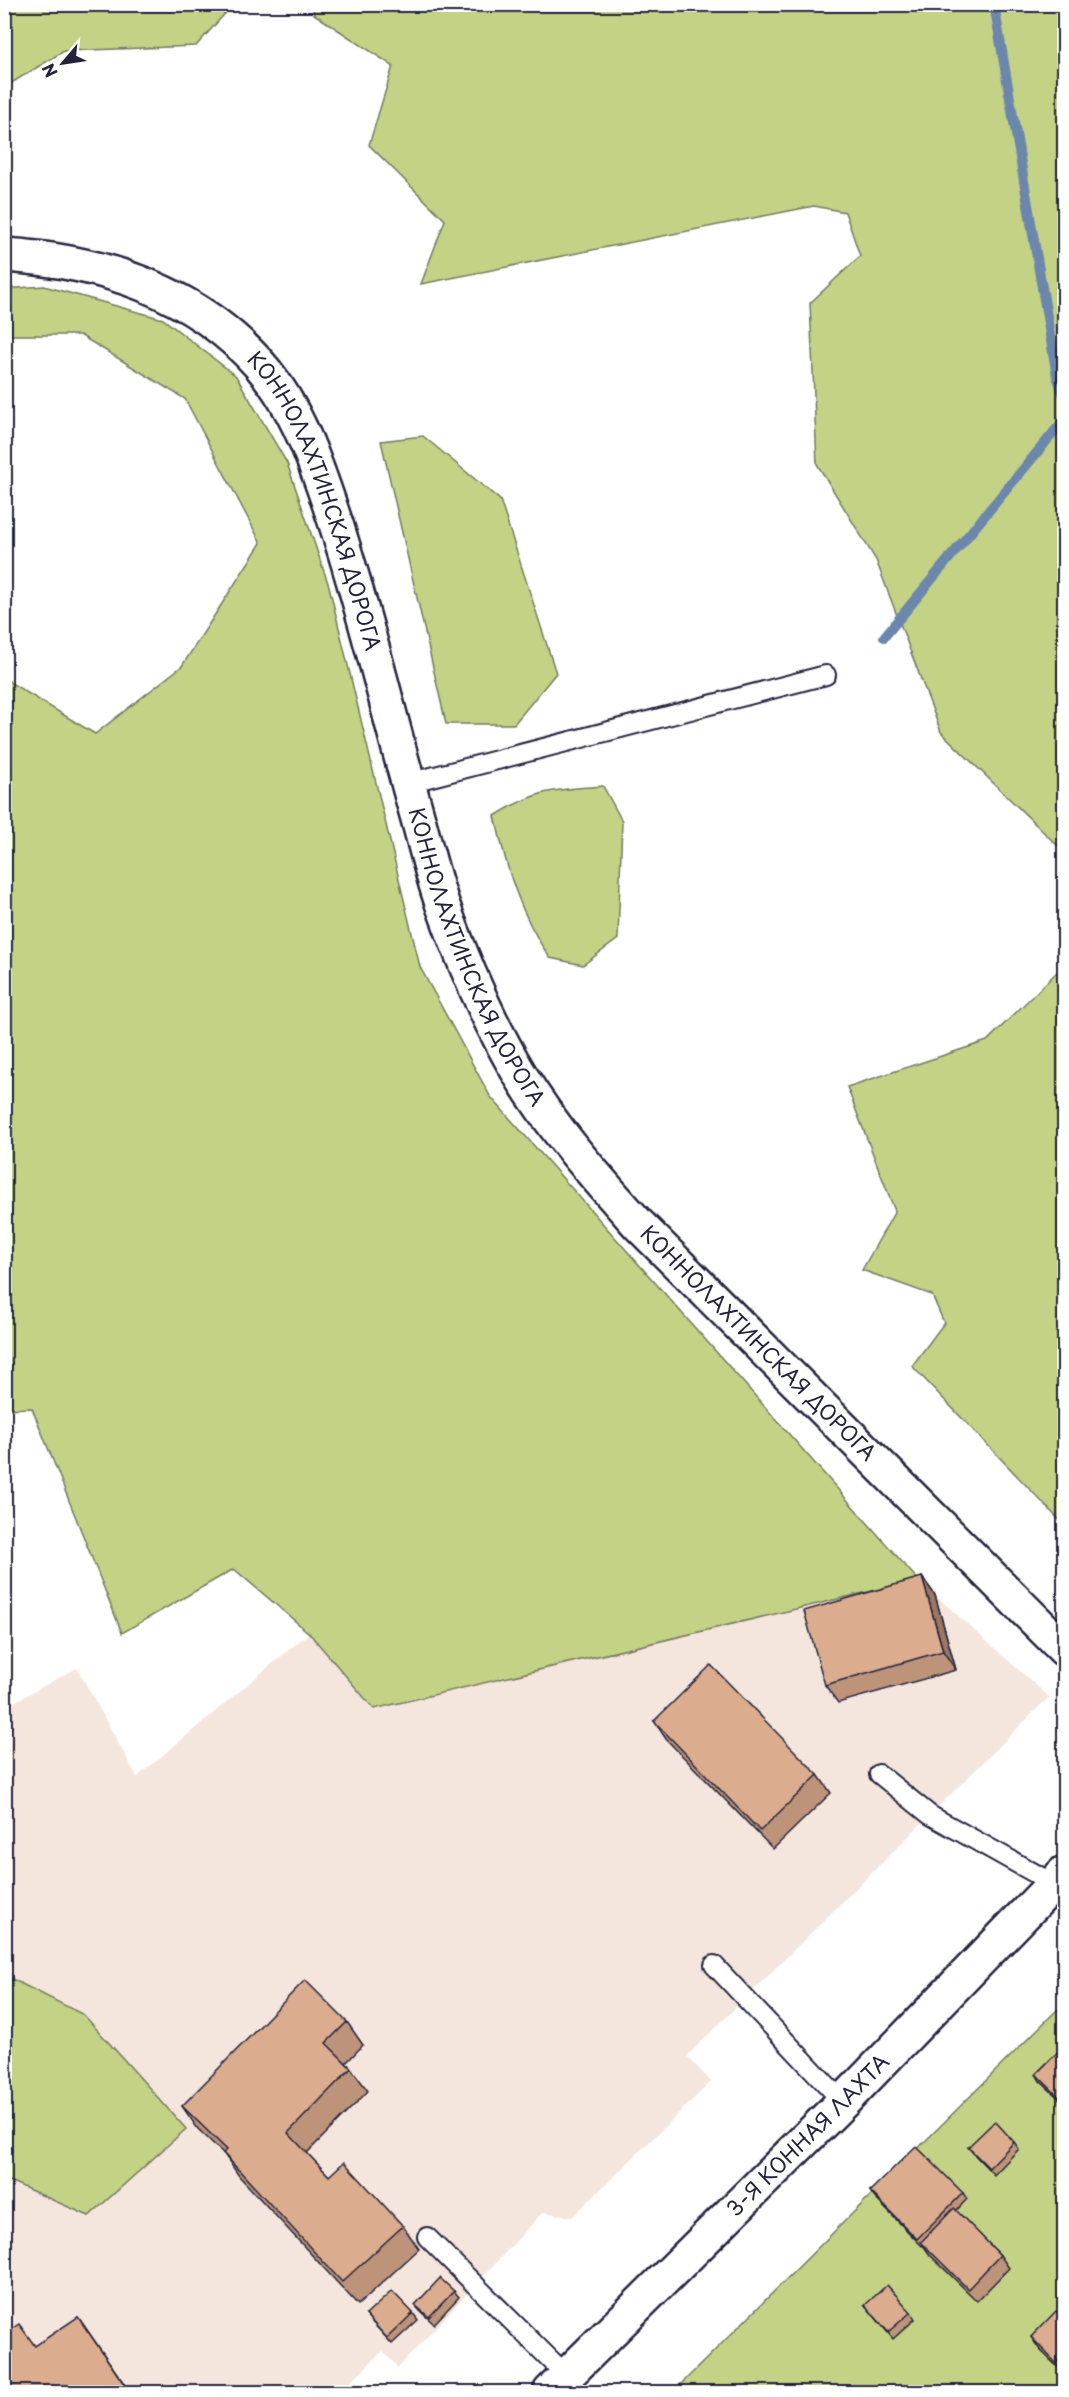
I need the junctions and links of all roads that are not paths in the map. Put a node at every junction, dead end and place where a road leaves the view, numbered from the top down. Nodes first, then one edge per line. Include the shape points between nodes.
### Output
1 (4, 255) edge
2 (826, 675) dead end
3 (408, 783) junction
4 (1065, 1649) edge
5 (879, 1774) dead end
6 (1059, 1879) edge
7 (714, 1965) dead end
8 (843, 2102) junction
9 (427, 2237) dead end
10 (558, 2384) edge

1 - 3 main road, КОННОЛАХТИНСКАЯ ДОРОГА via 100,270 158,288 213,321 261,366 298,424 325,492 350,566
2 - 3 lane
3 - 4 main road, КОННОЛАХТИНСКАЯ ДОРОГА via 441,900 475,990 519,1074 574,1153 638,1224
5 - 6 lane via 930,1815
6 - 8 main road, 3-Я КОННАЯ ЛАХТА
7 - 8 lane
8 - 10 main road, 3-Я КОННАЯ ЛАХТА
9 - 10 lane

